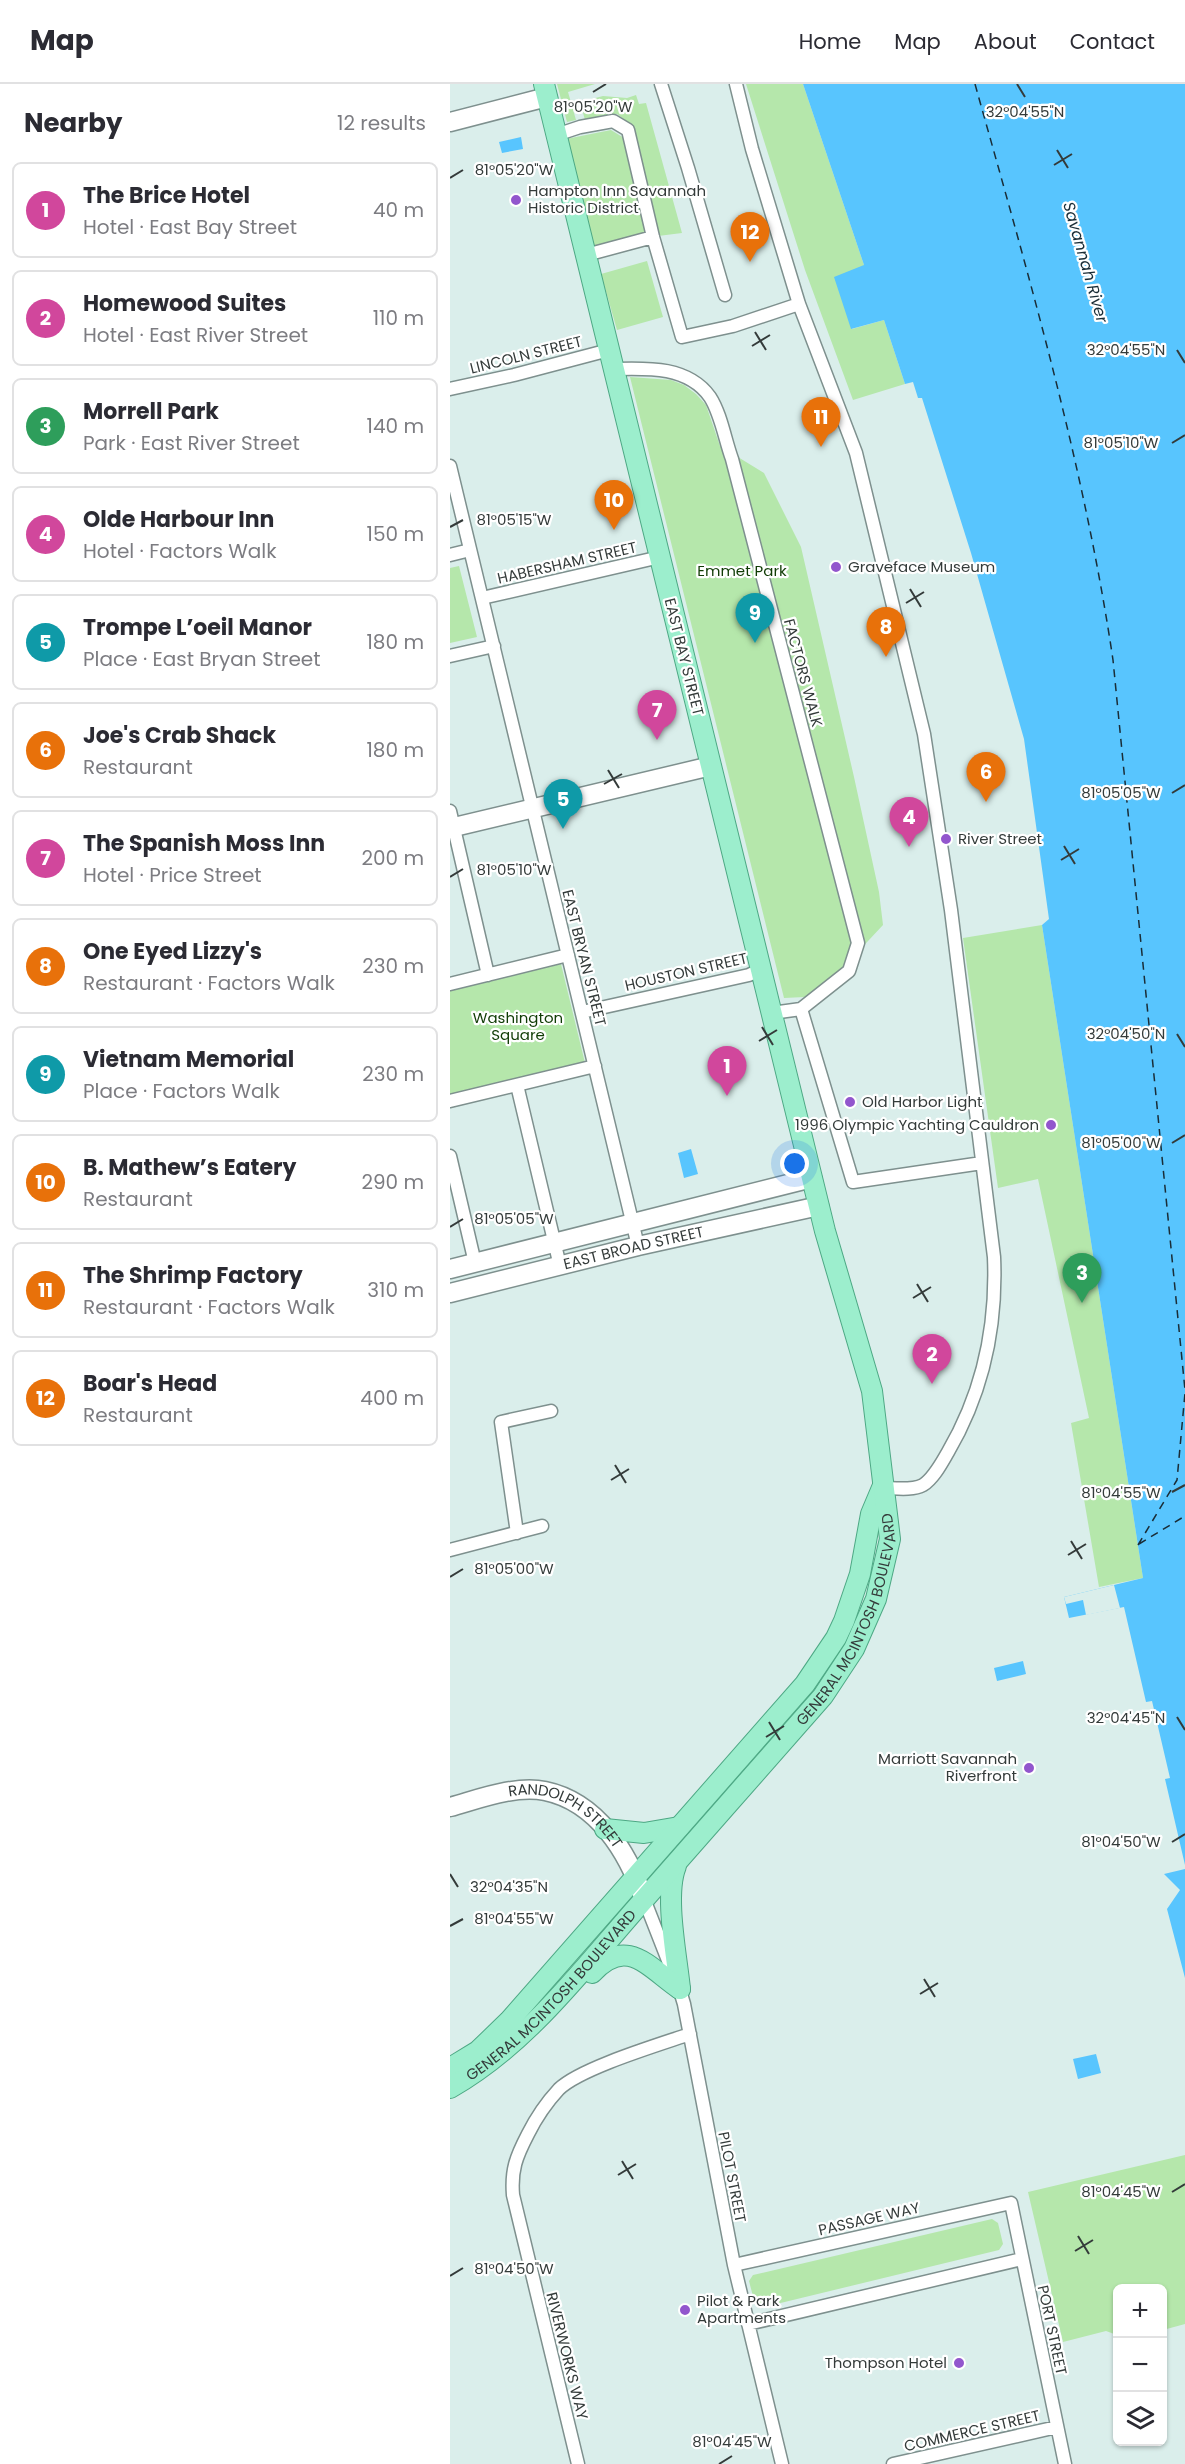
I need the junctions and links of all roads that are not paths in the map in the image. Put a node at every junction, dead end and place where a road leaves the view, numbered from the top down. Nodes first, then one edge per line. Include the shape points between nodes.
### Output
1 (661, 84) edge
2 (736, 84) edge
3 (545, 90) edge
4 (450, 122) edge
5 (556, 135) junction
6 (653, 237) junction
7 (586, 255) junction
8 (724, 295) dead end
9 (799, 304) junction
10 (611, 360) junction
11 (450, 389) edge
12 (450, 466) edge
13 (470, 550) junction
14 (450, 555) edge
15 (660, 557) junction
16 (482, 598) junction
17 (494, 646) junction
18 (450, 656) edge
19 (711, 766) junction
20 (532, 809) junction
21 (451, 822) edge
22 (568, 955) junction
23 (761, 969) junction
24 (489, 975) junction
25 (450, 984) edge
26 (801, 1009) junction
27 (582, 1012) junction
28 (772, 1013) junction
29 (595, 1066) junction
30 (517, 1085) junction
31 (450, 1101) edge
32 (450, 1156) edge
33 (982, 1163) junction
34 (812, 1178) junction
35 (819, 1206) junction
36 (633, 1224) junction
37 (825, 1231) joint
38 (555, 1243) junction
39 (638, 1246) junction
40 (476, 1263) junction
41 (560, 1266) junction
42 (450, 1269) edge
43 (450, 1293) edge
44 (551, 1411) dead end
45 (882, 1488) junction
46 (542, 1526) dead end
47 (517, 1533) junction
48 (450, 1550) edge
49 (450, 1807) edge
50 (679, 1827) junction
51 (605, 1829) junction
52 (678, 1861) junction
53 (636, 1876) junction
54 (644, 1899) junction
55 (680, 1989) junction
56 (690, 2034) junction
57 (514, 2042) junction
58 (450, 2068) edge
59 (450, 2088) edge
60 (1011, 2203) joint
61 (1022, 2259) junction
62 (734, 2265) junction
63 (748, 2324) junction
64 (1057, 2427) junction
65 (912, 2462) edge
66 (578, 2464) edge
67 (782, 2464) edge
68 (893, 2464) edge
69 (1065, 2464) edge

1 - 8 street
2 - 9 street
3 - 4 main road
3 - 5 main road, EAST BAY STREET
5 - 6 street via 614,121 628,130
5 - 7 main road, EAST BAY STREET
6 - 7 street
6 - 9 street via 682,337 733,326
7 - 10 main road, EAST BAY STREET
9 - 33 street via 856,453 924,734
10 - 11 street, LINCOLN STREET
10 - 15 main road, EAST BAY STREET
10 - 26 street, FACTORS WALK via 676,373 701,387 711,398 732,459 858,942 849,971
12 - 13 street, EAST BRYAN STREET
13 - 14 street
13 - 16 street, EAST BRYAN STREET
15 - 16 street, HABERSHAM STREET
15 - 19 main road, EAST BAY STREET
16 - 17 street, EAST BRYAN STREET
17 - 18 street
17 - 20 street, EAST BRYAN STREET
19 - 20 main road
19 - 23 main road, EAST BAY STREET
20 - 21 main road
20 - 22 street, EAST BRYAN STREET
21 - 24 street
22 - 24 street
22 - 27 street, EAST BRYAN STREET
23 - 27 street, HOUSTON STREET via 749,975
23 - 28 main road, EAST BAY STREET
24 - 25 street
26 - 28 street
26 - 33 street via 853,1182
27 - 29 street, EAST BRYAN STREET
28 - 34 main road, EAST BAY STREET
29 - 30 street
29 - 36 street, EAST BRYAN STREET
30 - 31 street
30 - 38 street
32 - 40 street
33 - 45 street via 995,1282 991,1333 980,1379 954,1442 930,1479 918,1487
34 - 35 main road, EAST BAY STREET
34 - 36 main road, EAST BROAD STREET
35 - 37 main road, EAST BAY STREET
35 - 39 main road, EAST BROAD STREET
36 - 38 main road, EAST BROAD STREET
36 - 39 street, EAST BRYAN STREET
37 - 45 main road, GENERAL MCINTOSH BOULEVARD via 872,1391
38 - 40 main road, EAST BROAD STREET
38 - 41 street
39 - 41 main road, EAST BROAD STREET
40 - 42 main road, EAST BROAD STREET
41 - 43 main road, EAST BROAD STREET
44 - 47 street via 501,1422
45 - 50 main road, GENERAL MCINTOSH BOULEVARD via 871,1514 860,1574 836,1638 805,1684
45 - 52 main road, GENERAL MCINTOSH BOULEVARD via 890,1539 876,1599 854,1649 823,1696
46 - 47 street
47 - 48 street
49 - 51 main road, RANDOLPH STREET via 512,1791 545,1791 590,1813
50 - 51 main road via 644,1833
50 - 53 main road, GENERAL MCINTOSH BOULEVARD
51 - 53 main road, RANDOLPH STREET
52 - 54 main road, GENERAL MCINTOSH BOULEVARD
52 - 55 main road via 671,1879
53 - 54 main road, RANDOLPH STREET
53 - 58 main road, GENERAL MCINTOSH BOULEVARD via 509,2021 478,2051
54 - 55 street, PILOT STREET
54 - 57 main road, GENERAL MCINTOSH BOULEVARD
55 - 56 street, PILOT STREET
55 - 57 main road via 643,1961 617,1954 604,1960 555,2014
56 - 62 street, PILOT STREET
56 - 66 street, RIVERWORKS WAY via 579,2076 560,2088 537,2115 511,2174
57 - 59 main road, GENERAL MCINTOSH BOULEVARD
60 - 61 street, PORT STREET
60 - 62 street, PASSAGE WAY
61 - 63 street
61 - 64 street, PORT STREET
62 - 63 street, PILOT STREET
63 - 67 street, PILOT STREET
64 - 65 street, COMMERCE STREET
64 - 69 street, PORT STREET
65 - 68 street, COMMERCE STREET

